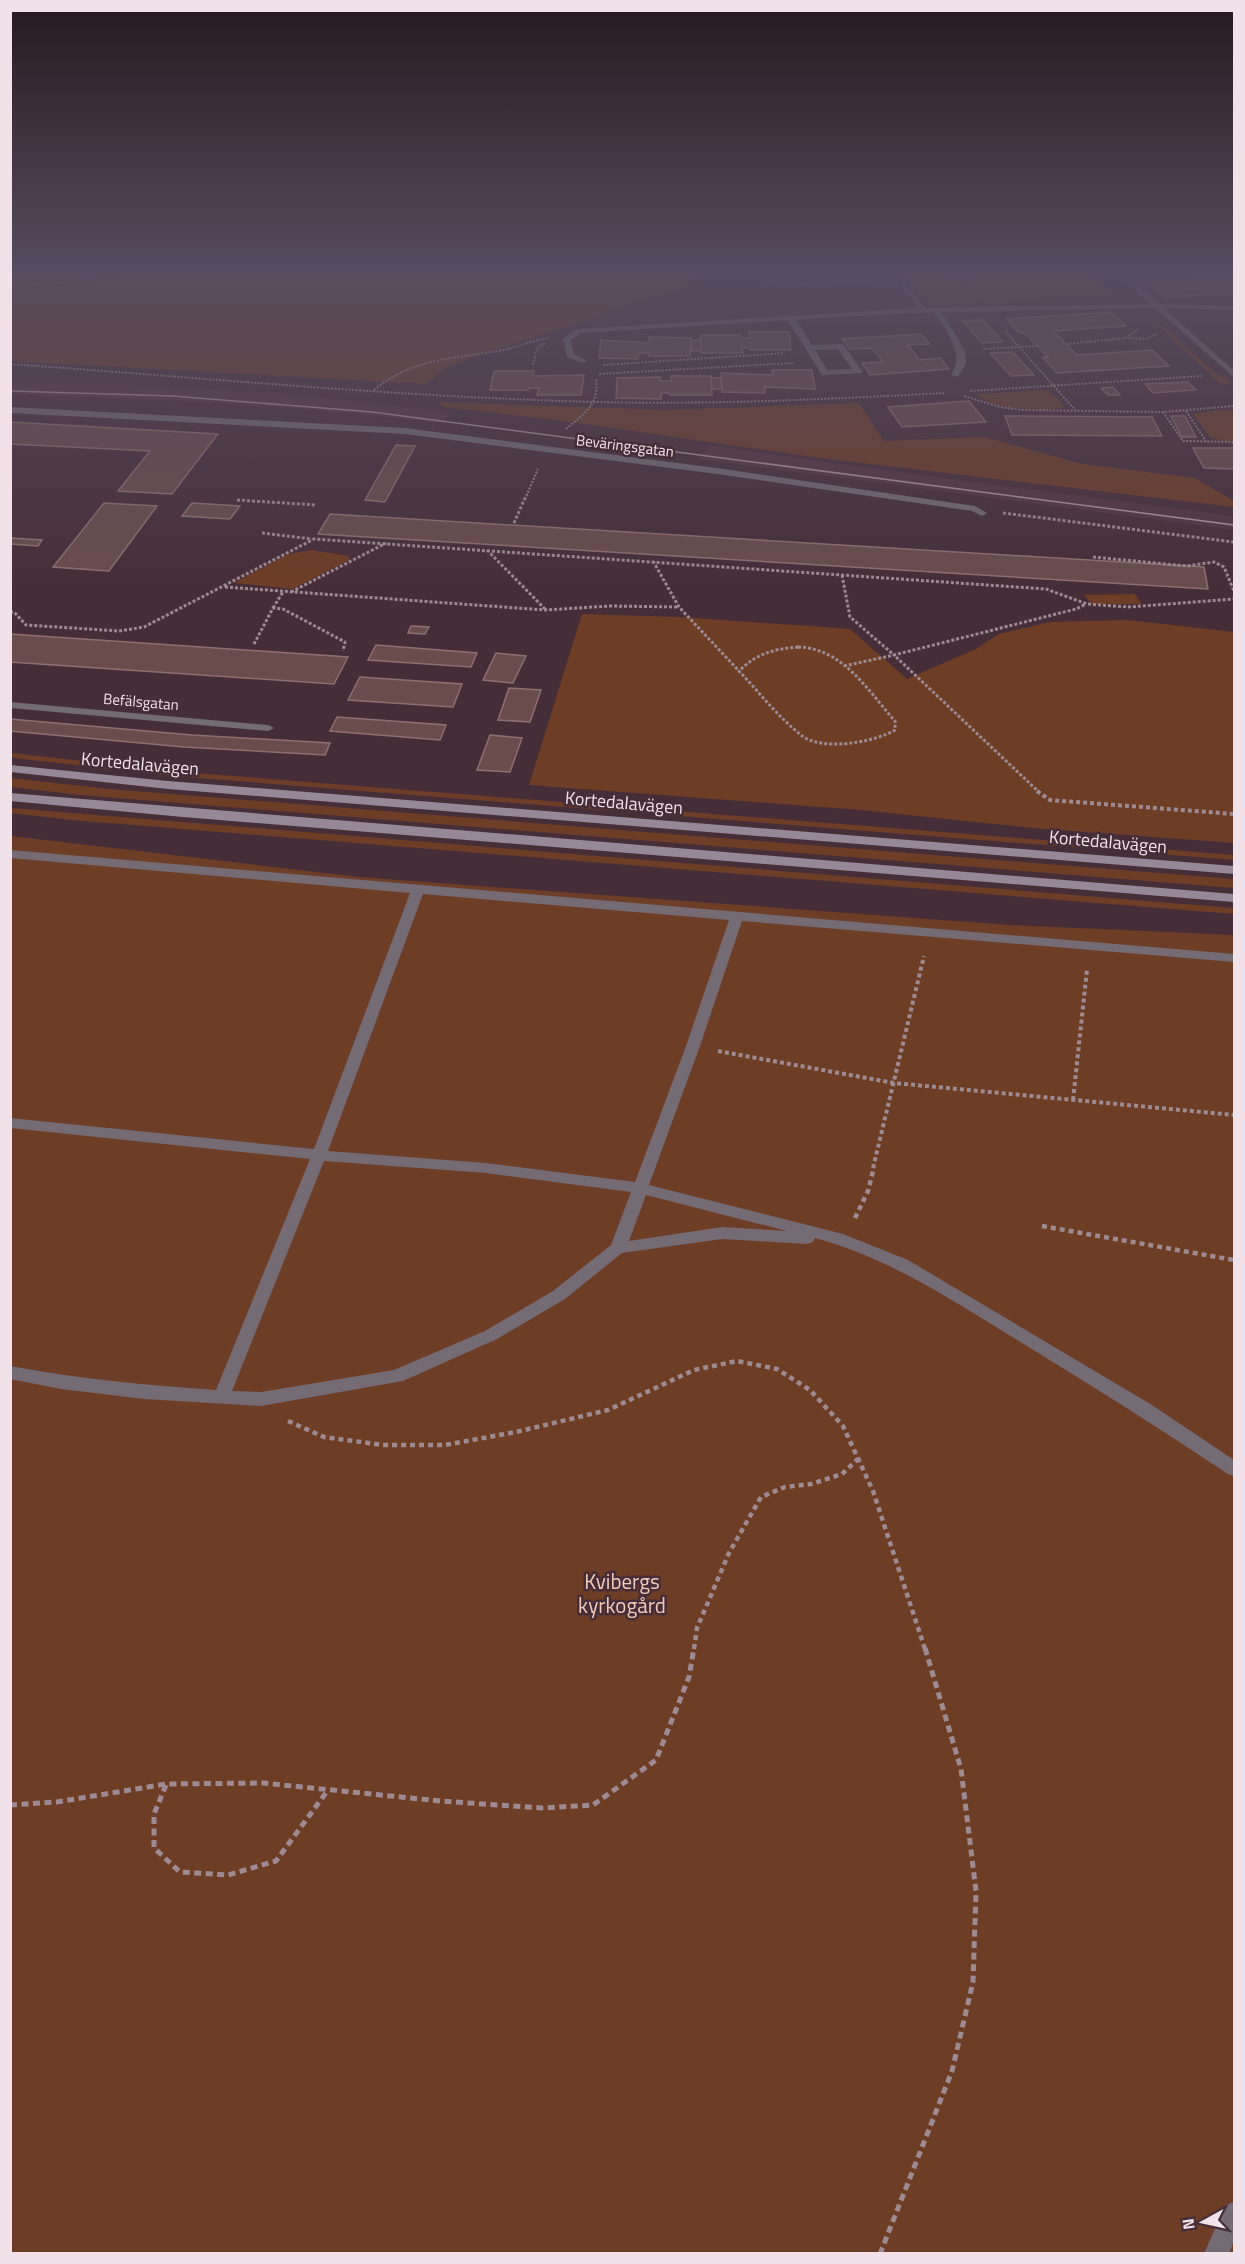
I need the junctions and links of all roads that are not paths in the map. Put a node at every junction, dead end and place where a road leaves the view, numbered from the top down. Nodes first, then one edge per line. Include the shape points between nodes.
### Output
1 (10, 410) edge
2 (982, 513) road end
3 (10, 705) edge
4 (268, 728) dead end
5 (10, 768) edge
6 (10, 797) edge
7 (10, 854) edge
8 (1234, 870) edge
9 (418, 890) junction
10 (1234, 898) edge
11 (737, 917) junction
12 (1234, 958) edge
13 (10, 1123) edge
14 (318, 1155) junction
15 (641, 1188) junction
16 (843, 1240) junction
17 (618, 1248) junction
18 (10, 1372) edge
19 (222, 1395) junction
20 (1234, 1469) edge
21 (1234, 2214) edge
22 (1216, 2253) edge

1 - 2 street, Beväringsgatan via 405,430 717,471
3 - 4 street, Befälsgatan
5 - 8 main road, Kortedalavägen via 180,786
6 - 10 main road
7 - 9 street
9 - 11 street
9 - 14 street
11 - 12 street
11 - 15 street
13 - 14 street
14 - 15 street via 486,1168
14 - 19 street
15 - 16 street
15 - 17 street
16 - 17 street via 722,1233
16 - 20 street via 902,1264 1146,1410
17 - 19 street via 559,1295 510,1324 397,1376 261,1399
18 - 19 street via 144,1392
21 - 22 street

